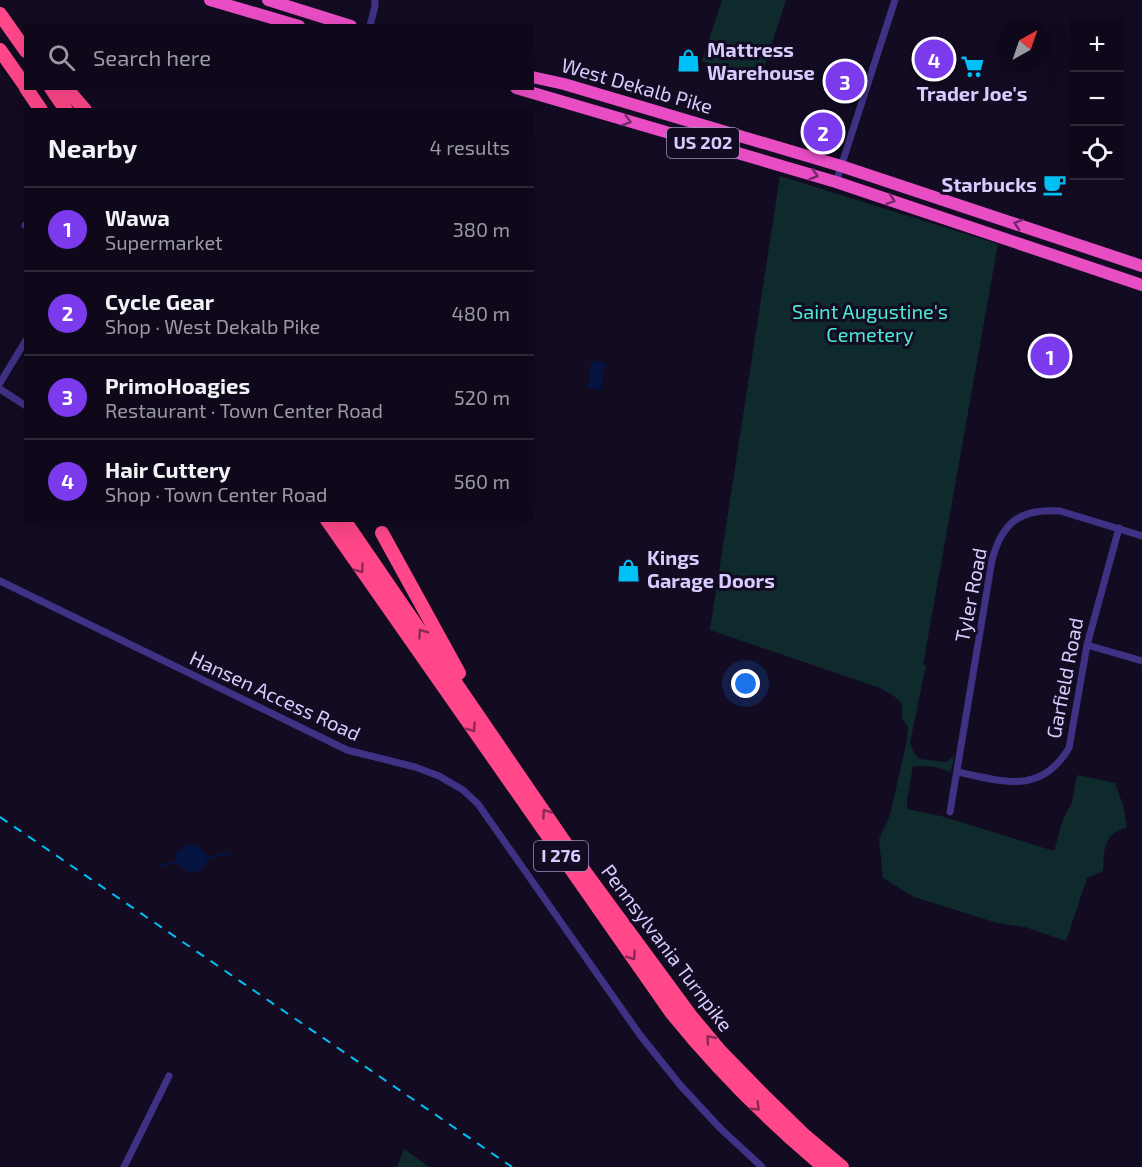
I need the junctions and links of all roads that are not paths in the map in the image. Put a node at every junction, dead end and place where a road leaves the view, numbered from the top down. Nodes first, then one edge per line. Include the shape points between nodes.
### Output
1 (210, 0) edge
2 (268, 0) edge
3 (375, 0) edge
4 (895, 0) edge
5 (0, 12) edge
6 (264, 15) junction
7 (293, 24) edge
8 (345, 24) edge
9 (370, 24) edge
10 (24, 39) edge
11 (24, 48) edge
12 (0, 50) edge
13 (534, 77) edge
14 (24, 85) edge
15 (27, 90) edge
16 (52, 90) edge
17 (68, 90) edge
18 (523, 90) edge
19 (40, 108) edge
20 (65, 108) edge
21 (83, 108) edge
22 (841, 166) junction
23 (836, 182) junction
24 (1073, 242) junction
25 (1022, 243) junction
26 (1059, 257) junction
27 (1125, 261) junction
28 (1142, 266) edge
29 (1142, 285) edge
30 (24, 343) edge
31 (0, 383) edge
32 (0, 389) edge
33 (24, 405) edge
34 (328, 522) edge
35 (345, 522) edge
36 (1119, 528) junction
37 (382, 533) dead end
38 (1142, 536) edge
39 (0, 581) edge
40 (1087, 645) junction
41 (1142, 661) edge
42 (491, 733) junction
43 (957, 772) junction
44 (950, 812) dead end
45 (168, 1076) dead end
46 (124, 1167) edge
47 (762, 1167) edge
48 (825, 1167) edge
49 (842, 1167) edge

1 - 6 highway
2 - 6 street
2 - 8 highway
3 - 9 street
4 - 22 street
5 - 10 highway
5 - 11 highway
6 - 7 highway
12 - 14 highway
13 - 22 highway, West Dekalb Pike / US 202
15 - 19 highway
16 - 20 highway
17 - 21 highway
18 -> 23 highway, West Dekalb Pike / US 202
22 - 23 street
24 -> 22 highway, West Dekalb Pike / US 202
23 -> 25 highway, West Dekalb Pike / US 202
24 - 25 highway
24 - 27 highway, West Dekalb Pike / US 202
25 - 26 highway, West Dekalb Pike / US 202
26 - 27 highway via 1073,252
26 - 29 highway, West Dekalb Pike / US 202
27 - 28 highway, West Dekalb Pike / US 202
30 - 31 street
32 - 33 street
34 -> 48 highway, Pennsylvania Turnpike / I 276 via 671,1012 767,1118
42 -> 35 highway, Pennsylvania Turnpike / I 276
36 - 38 street, Tyler Road
36 - 40 street, Garfield Road
36 - 43 street, Tyler Road via 1048,510 1021,516 1001,534 992,560
37 - 42 highway
39 - 47 street, Hansen Access Road via 347,750 415,767 463,790 478,804 640,1035 681,1086
40 - 41 street
40 - 43 street, Garfield Road via 1069,748 1053,770 1029,781 1015,782
49 -> 42 highway, Pennsylvania Turnpike / I 276 via 762,1094 690,1015 587,875
43 - 44 street, Tyler Road
45 - 46 street

